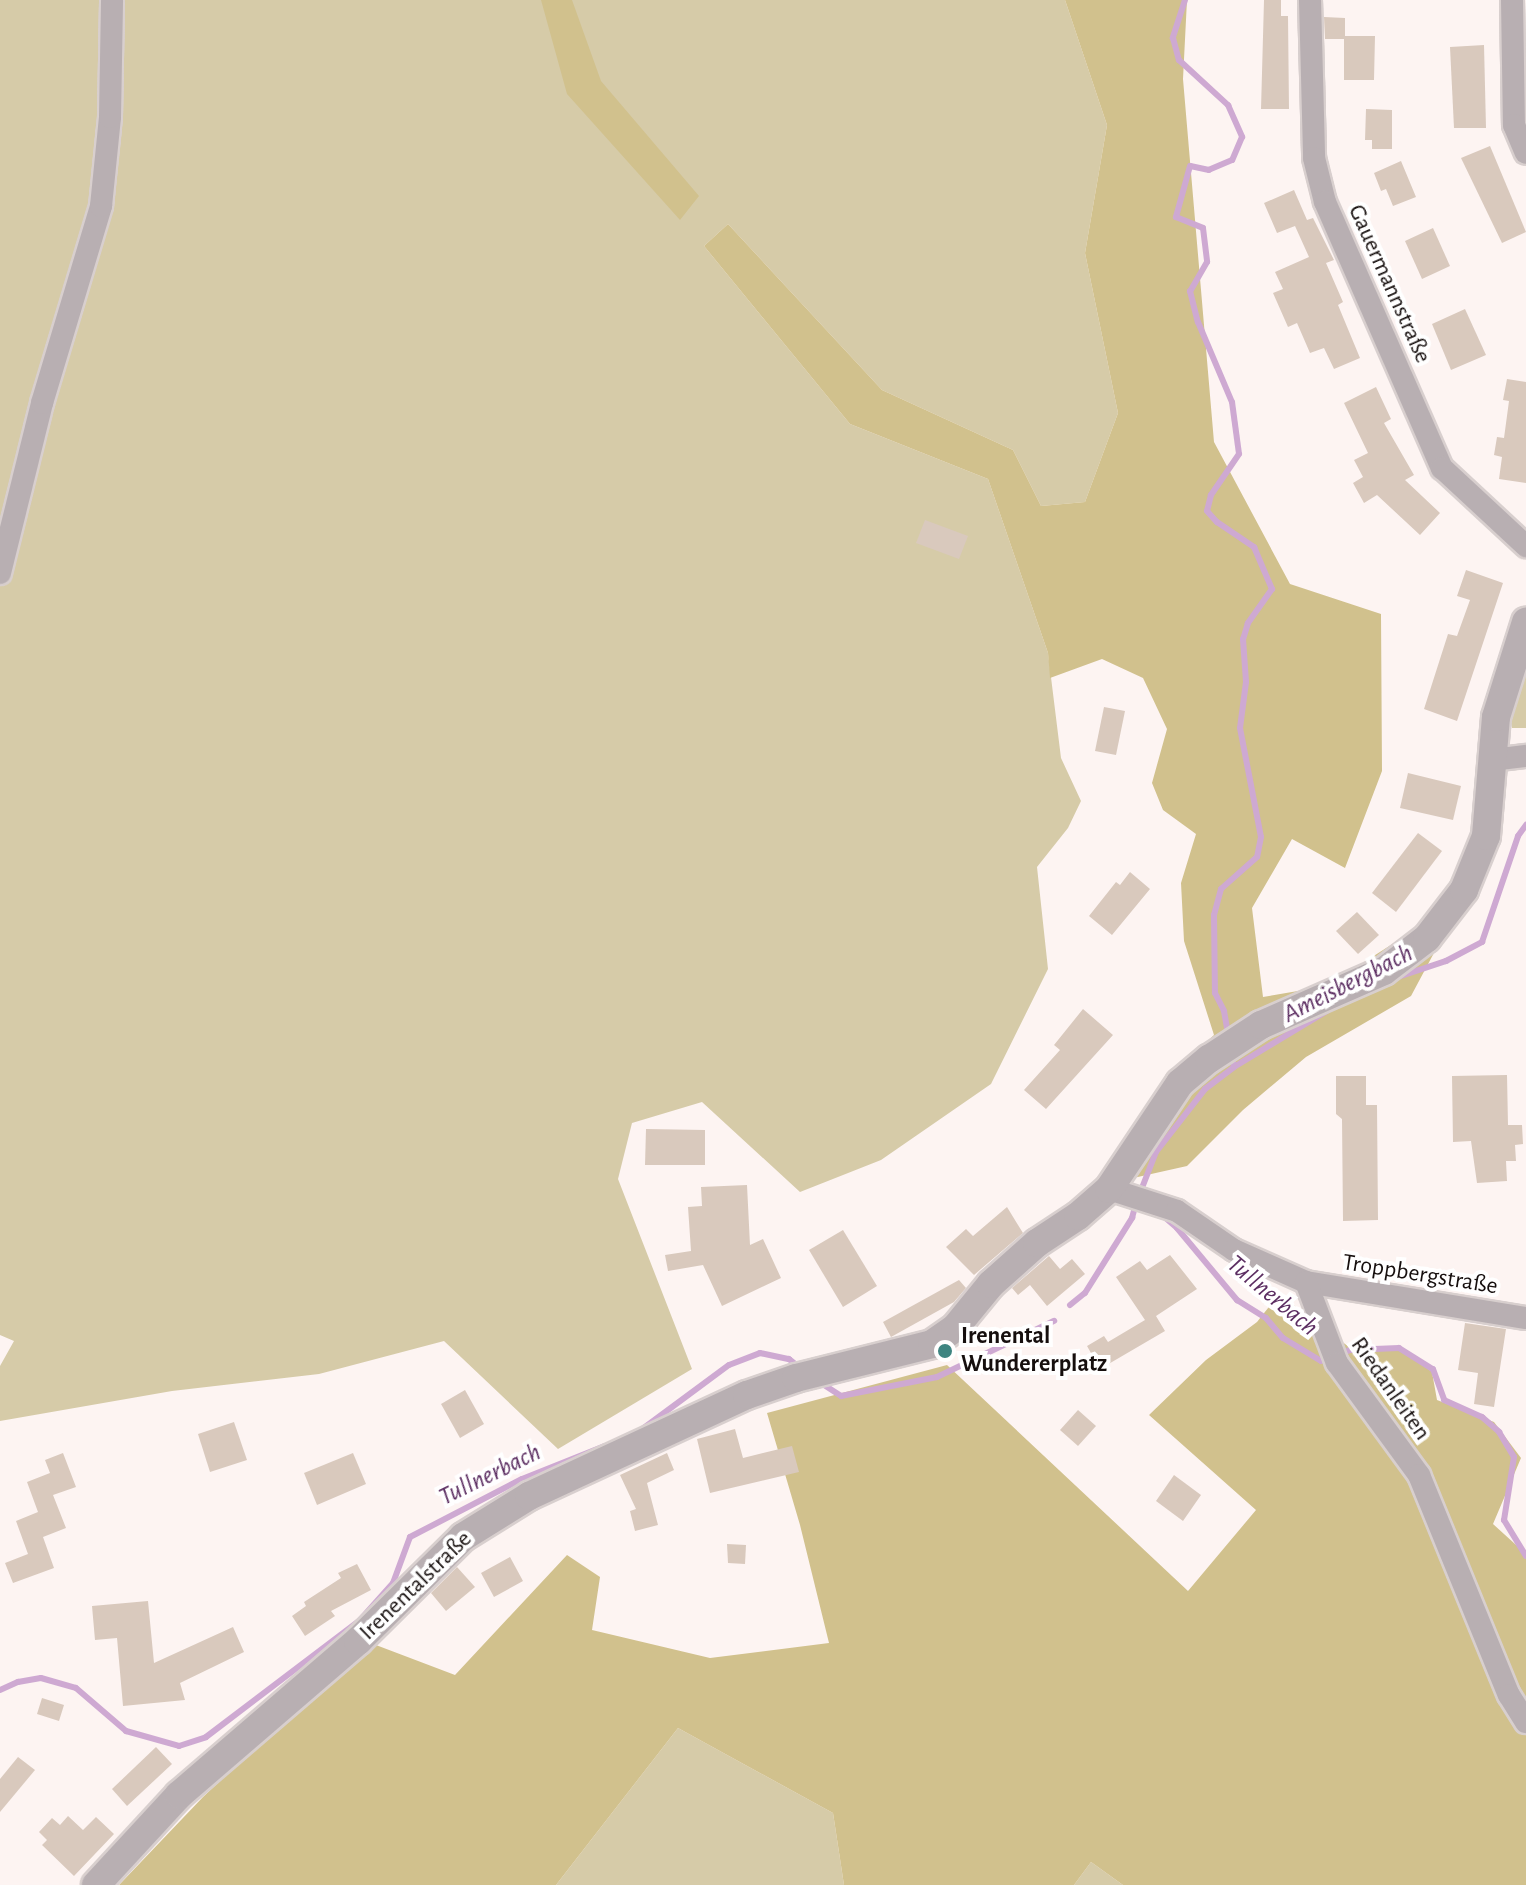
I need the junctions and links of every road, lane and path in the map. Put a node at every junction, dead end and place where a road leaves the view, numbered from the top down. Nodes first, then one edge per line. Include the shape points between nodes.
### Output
1 (112, 0) edge
2 (1310, 0) edge
3 (1512, 0) edge
4 (1526, 153) edge
5 (1526, 546) edge
6 (0, 573) edge
7 (1526, 622) edge
8 (1526, 756) edge
9 (1492, 760) junction
10 (1118, 1191) junction
11 (1306, 1282) junction
12 (1526, 1318) edge
13 (1526, 1722) edge
14 (96, 1885) edge

1 - 6 street via 110,117 101,206 42,403
2 - 5 street, Gauermannstraße via 1314,158 1325,202 1442,468
3 - 4 street via 1514,125
7 - 9 street via 1496,717
8 - 9 street
9 - 10 street via 1486,836 1464,890 1427,938 1384,971 1230,1044 1180,1083
10 - 11 street via 1161,1204 1234,1250
10 - 14 street, Irenentalstraße via 1037,1243 991,1284 955,1328 932,1344 747,1395 529,1496 463,1537 336,1661 179,1795
11 - 12 street, Troppbergstraße
11 - 13 street, Riedanleiten via 1333,1355 1419,1475 1509,1695

